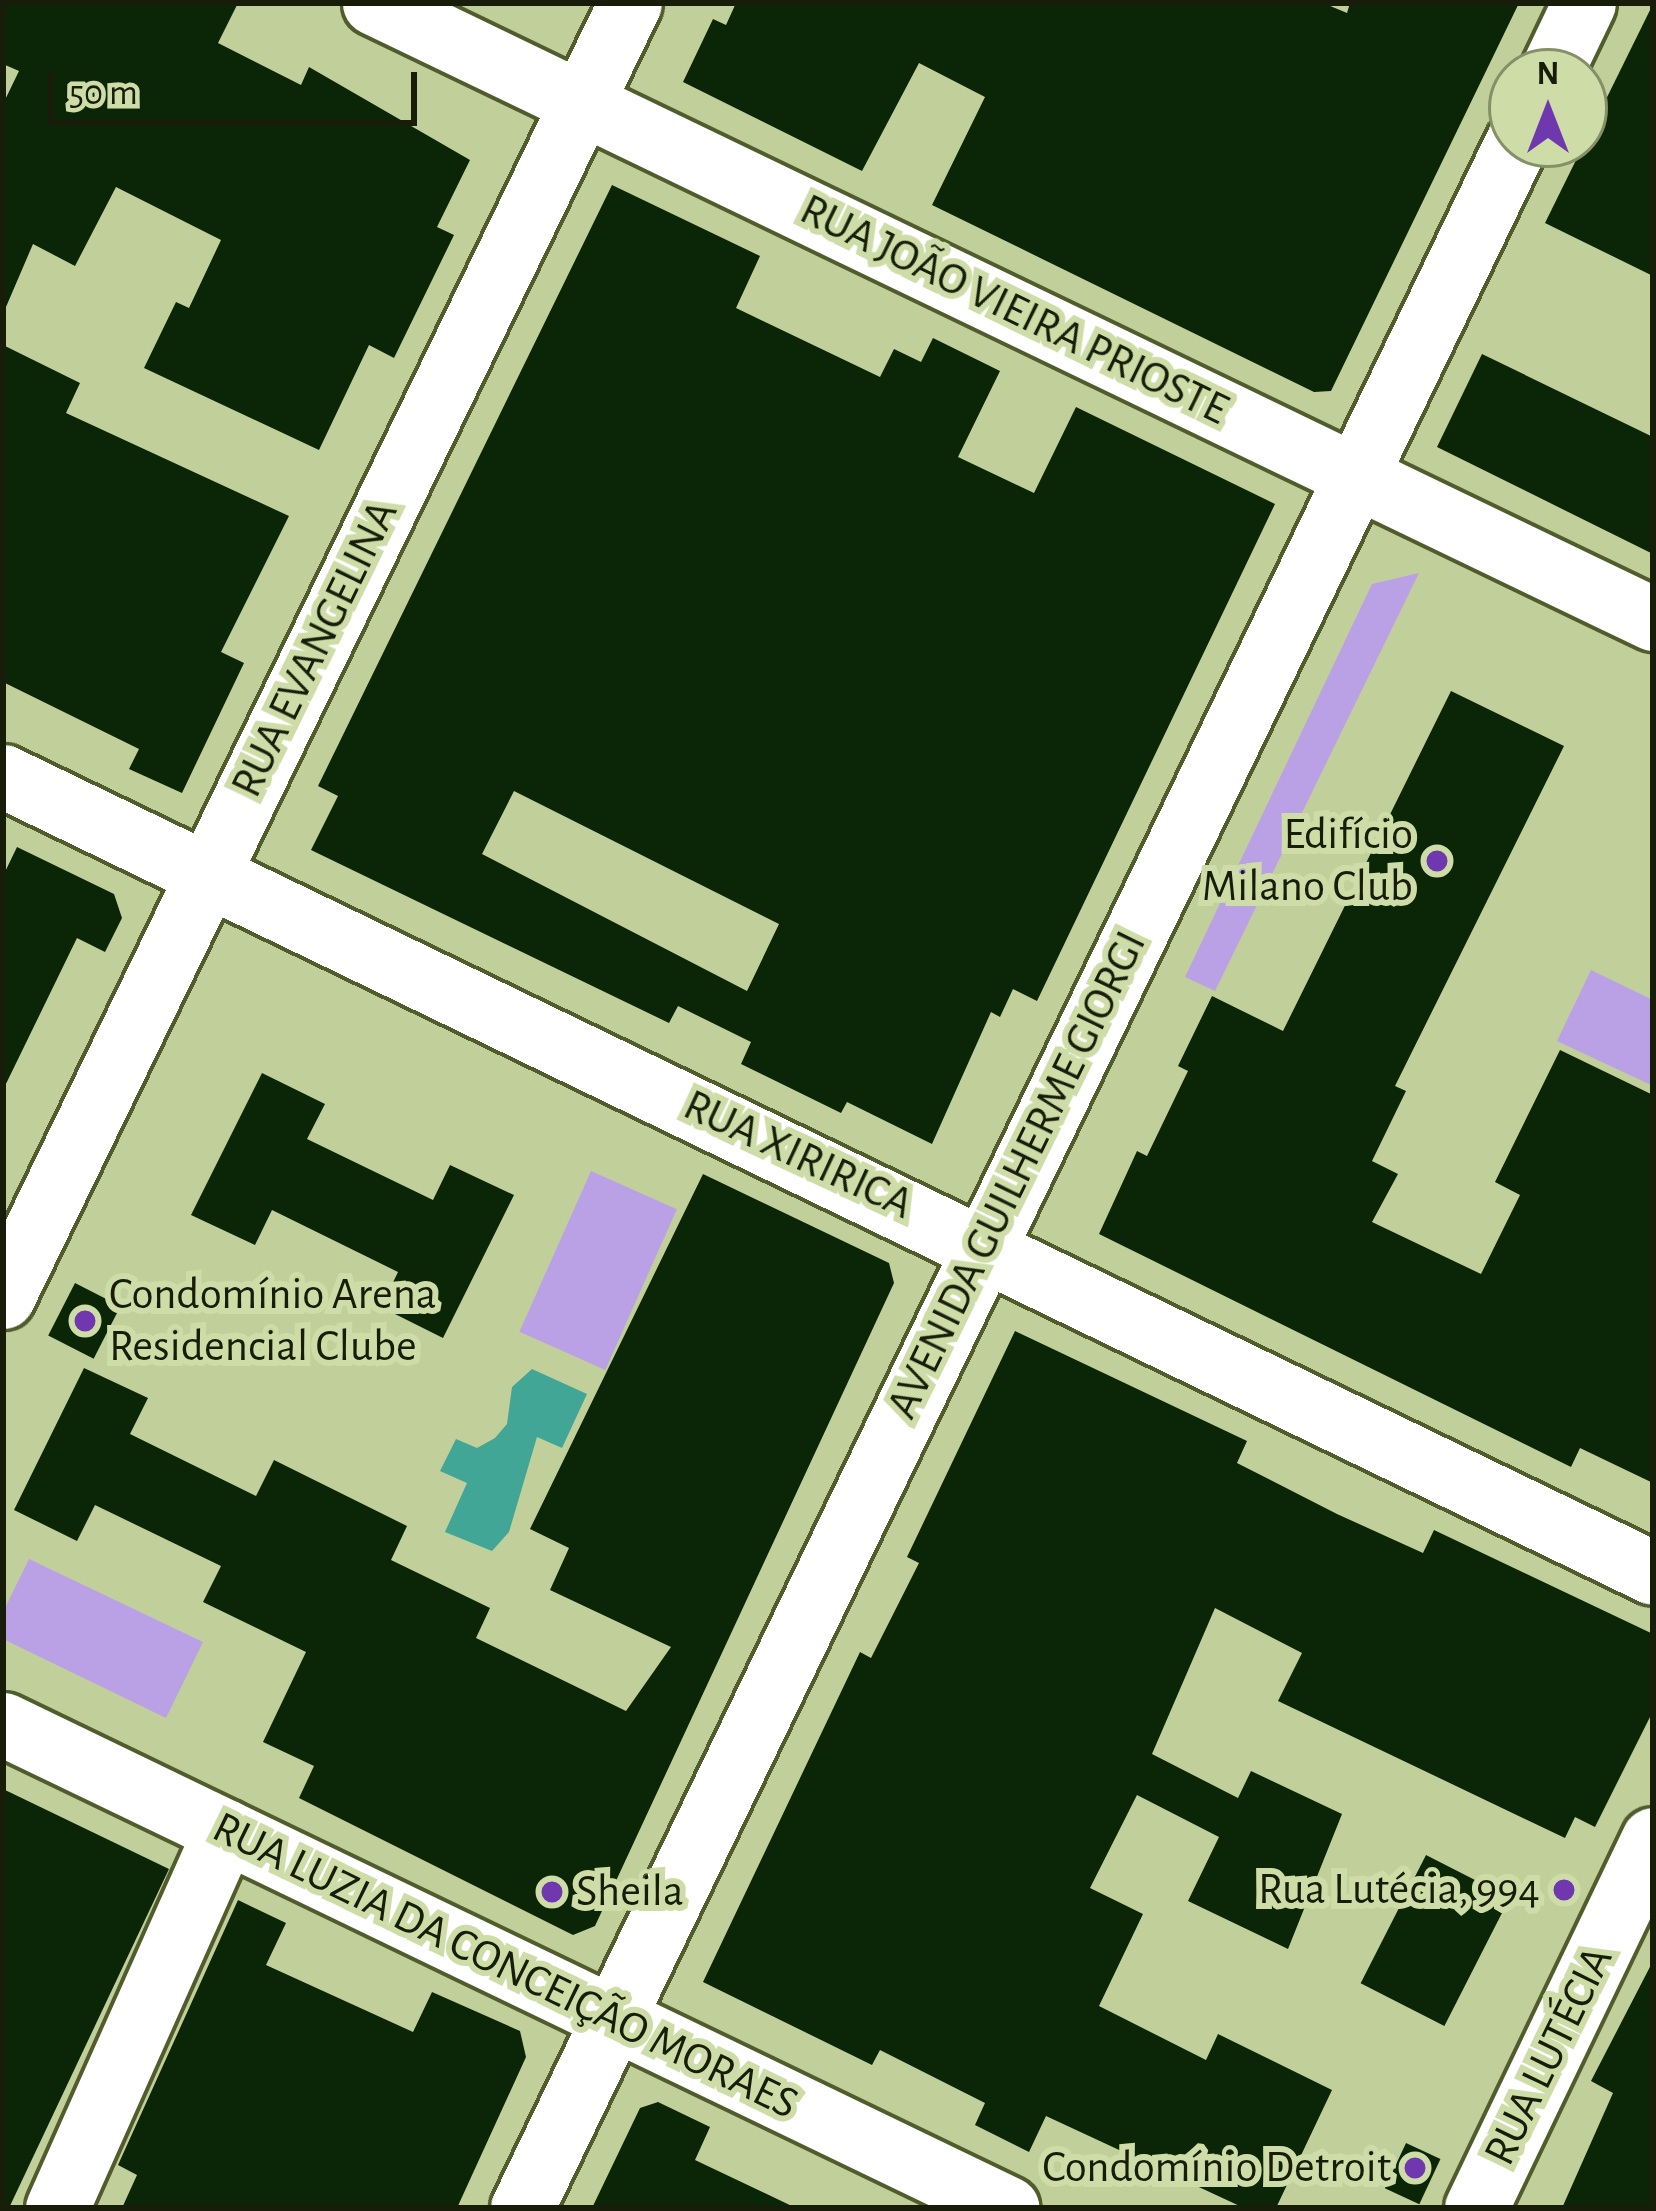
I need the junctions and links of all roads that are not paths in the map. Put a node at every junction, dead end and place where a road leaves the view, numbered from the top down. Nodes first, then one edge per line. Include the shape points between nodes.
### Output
1 (374, 3) edge
2 (630, 3) edge
3 (1584, 3) edge
4 (1562, 48) edge
5 (582, 103) junction
6 (1504, 168) edge
7 (1355, 475) junction
8 (1653, 619) edge
9 (3, 776) edge
10 (206, 873) junction
11 (984, 1244) junction
12 (3, 1297) edge
13 (1653, 1573) edge
14 (3, 1724) edge
15 (225, 1832) junction
16 (1653, 1839) edge
17 (610, 2017) junction
18 (57, 2208) edge
19 (522, 2208) edge
20 (1007, 2208) edge
21 (1476, 2208) edge

1 - 5 street, RUA JOÃO VIEIRA PRIOSTE
2 - 5 street, RUA EVANGELINA
3 - 4 street
5 - 7 street, RUA JOÃO VIEIRA PRIOSTE
5 - 10 street, RUA EVANGELINA
6 - 7 street, AVENIDA GUILHERME GIORGI
7 - 8 street, RUA JOÃO VIEIRA PRIOSTE
7 - 11 street, AVENIDA GUILHERME GIORGI
9 - 10 street, RUA XIRIRICA
10 - 11 street, RUA XIRIRICA
10 - 12 street, RUA EVANGELINA
11 - 13 street, RUA XIRIRICA
11 - 17 street, AVENIDA GUILHERME GIORGI
14 - 15 street, RUA LUZIA DA CONCEIÇÃO MORAES
15 - 17 street, RUA LUZIA DA CONCEIÇÃO MORAES
15 - 18 street
16 - 21 street, RUA LUTÉCIA
17 - 19 street, AVENIDA GUILHERME GIORGI
17 - 20 street, RUA LUZIA DA CONCEIÇÃO MORAES

